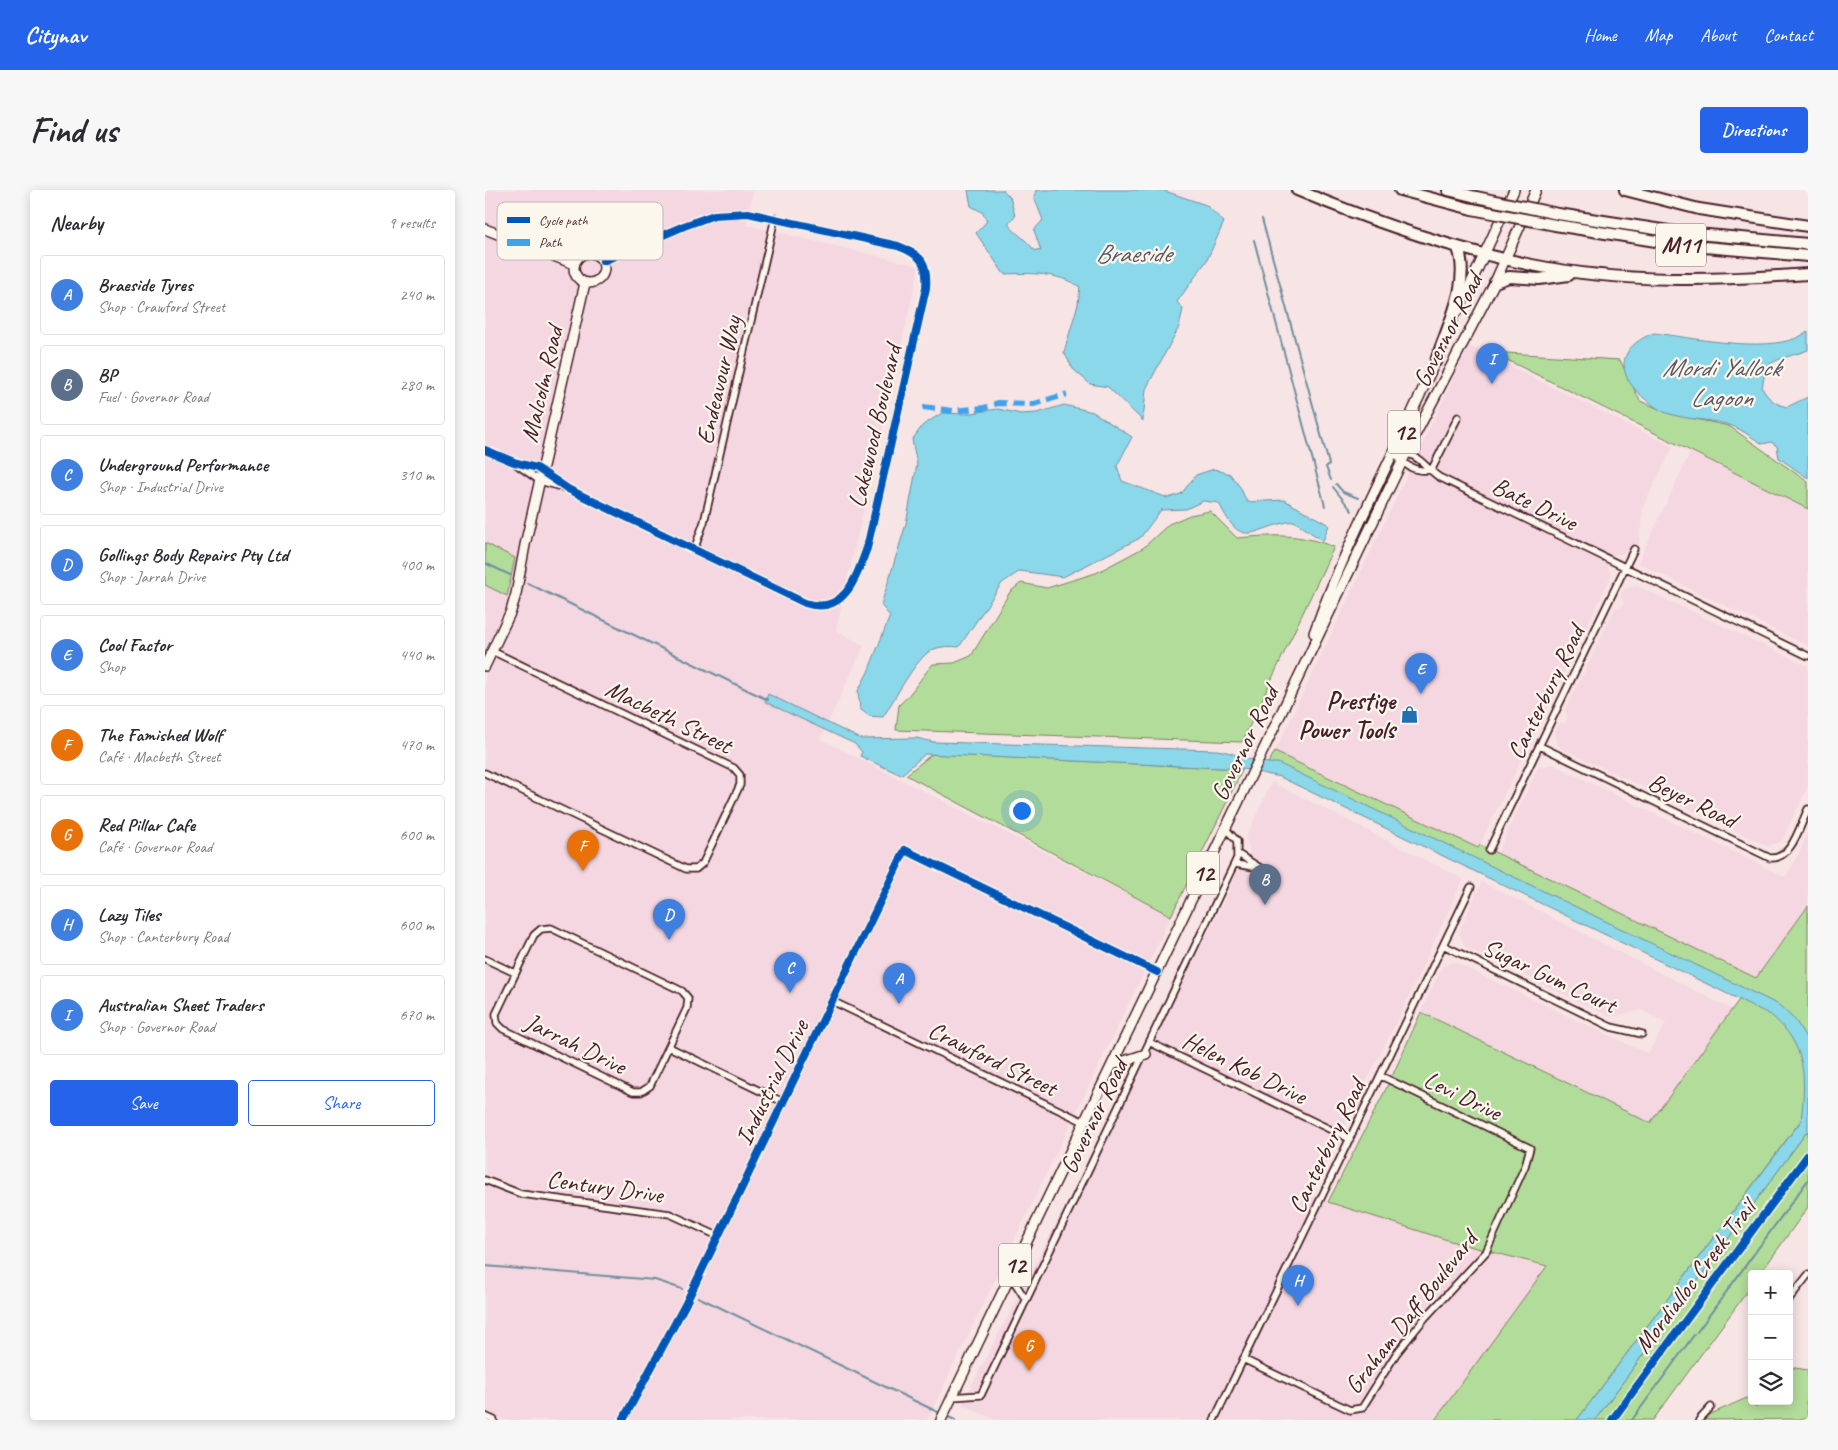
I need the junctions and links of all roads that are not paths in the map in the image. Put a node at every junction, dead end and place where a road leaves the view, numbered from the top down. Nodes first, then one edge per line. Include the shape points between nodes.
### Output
1 (1297, 190) edge
2 (1400, 190) edge
3 (1448, 190) edge
4 (1514, 190) edge
5 (1536, 190) edge
6 (1625, 190) edge
7 (775, 218) junction
8 (1808, 226) edge
9 (485, 229) edge
10 (497, 234) edge
11 (663, 235) edge
12 (1808, 244) edge
13 (1458, 248) junction
14 (1483, 254) junction
15 (1808, 256) edge
16 (1505, 259) junction
17 (564, 260) edge
18 (576, 260) edge
19 (608, 260) edge
20 (603, 262) joint
21 (574, 264) junction
22 (1585, 273) junction
23 (1808, 274) edge
24 (1495, 282) junction
25 (585, 283) junction
26 (1436, 361) junction
27 (1458, 417) dead end
28 (485, 450) edge
29 (1395, 452) junction
30 (1407, 453) junction
31 (514, 462) junction
32 (1402, 463) junction
33 (1430, 470) junction
34 (541, 476) junction
35 (568, 489) junction
36 (1634, 549) dead end
37 (694, 550) junction
38 (1625, 568) junction
39 (492, 651) junction
40 (1808, 656) edge
41 (485, 666) edge
42 (1299, 675) junction
43 (1540, 746) junction
44 (485, 772) edge
45 (1808, 809) edge
46 (1225, 828) junction
47 (1489, 850) dead end
48 (1238, 854) junction
49 (1235, 864) junction
50 (1256, 867) junction
51 (1267, 872) dead end
52 (1471, 887) dead end
53 (1443, 945) junction
54 (485, 959) edge
55 (1157, 972) junction
56 (515, 973) junction
57 (832, 1001) junction
58 (1642, 1034) dead end
59 (1151, 1043) junction
60 (669, 1047) junction
61 (1146, 1054) junction
62 (1112, 1065) junction
63 (1381, 1076) junction
64 (783, 1102) junction
65 (1084, 1122) junction
66 (1350, 1138) junction
67 (1530, 1148) joint
68 (485, 1180) edge
69 (718, 1236) junction
70 (1808, 1274) edge
71 (1010, 1275) junction
72 (1793, 1294) edge
73 (1027, 1300) junction
74 (1243, 1359) junction
75 (951, 1397) junction
76 (1711, 1407) dead end
77 (485, 1416) edge
78 (494, 1420) edge
79 (623, 1420) edge
80 (941, 1420) edge
81 (1214, 1420) edge
82 (1699, 1420) edge

1 - 13 highway via 1375,222
2 - 15 highway, M11, bridge via 1555,225 1681,245
3 - 12 highway, M11, bridge via 1558,214 1675,232
4 - 14 main road, Governor Road / 12
5 - 16 main road, Governor Road / 12
6 - 8 highway via 1699,209
7 - 11 street, Lakewood Boulevard via 749,213 714,215
7 - 37 street, Endeavour Way via 704,522
7 - 37 street, Lakewood Boulevard via 906,248 923,261 927,274 927,288 867,548 843,596 832,605 819,608
9 - 10 main road
13 - 14 highway
13 - 26 highway via 1463,269 1461,285
14 - 16 highway
14 - 26 main road, Governor Road / 12
16 - 22 highway
16 - 24 main road, Governor Road / 12
17 - 21 main road
18 - 21 main road
19 - 20 street, Lakewood Boulevard
20 - 25 main road via 600,279
21 - 25 main road via 576,276
22 - 23 highway via 1693,278
22 - 24 highway via 1539,278 1509,277
24 - 30 main road, Governor Road / 12 via 1453,358
25 - 34 main road, Malcolm Road
26 - 29 main road, Governor Road / 12
27 - 33 street
28 - 31 street
29 - 30 street
29 - 32 street
29 - 42 main road, Governor Road / 12 via 1344,555
30 - 32 main road, Governor Road / 12
30 - 33 street, Bate Drive via 1423,461
31 - 34 street
31 - 34 street
32 - 33 street, Bate Drive via 1419,471
32 - 42 main road, Governor Road / 12
33 - 38 street, Bate Drive
34 - 35 street, Lakewood Boulevard
34 - 35 street, Lakewood Boulevard
34 - 39 main road, Malcolm Road via 516,594
35 - 37 street, Lakewood Boulevard
36 - 38 street, Canterbury Road
38 - 40 street
38 - 43 street, Canterbury Road
39 - 41 main road, Malcolm Road
39 - 44 street, Macbeth Street via 734,768 740,775 740,785 703,863 695,869 686,869
42 - 46 main road, Governor Road / 12
43 - 45 street, Beyer Road via 1770,858 1780,857 1789,850
43 - 47 street, Canterbury Road
46 - 48 street, Governor Road via 1237,842
46 - 55 main road, Governor Road / 12
48 - 49 street, Governor Road
48 - 50 street
49 - 50 street
49 - 59 street, Governor Road
50 - 51 street
52 - 53 street, Canterbury Road
53 - 58 street, Sugar Gum Court via 1611,1026
53 - 63 street, Canterbury Road
54 - 56 street, Jarrah Drive
55 - 57 street, Industrial Drive via 905,850
55 - 62 main road, Governor Road / 12
56 - 60 street, Jarrah Drive via 496,1014 497,1023 512,1034 633,1092 641,1092 650,1086
56 - 60 street, Jarrah Drive via 534,935 541,929 551,928 682,991 688,998 687,1008
57 - 64 street, Industrial Drive
57 - 65 street, Crawford Street
59 - 61 street, Governor Road
59 - 66 street, Helen Kob Drive
60 - 64 street
61 - 62 main road
61 - 73 street, Governor Road
62 - 65 main road, Governor Road / 12
63 - 66 street, Canterbury Road
63 - 67 street, Levi Drive
64 - 69 street, Industrial Drive
65 - 71 main road, Governor Road / 12
66 - 74 street, Canterbury Road
67 - 74 street, Graham Daff Boulevard via 1486,1252 1396,1354 1362,1408 1349,1410
68 - 69 street, Century Drive via 521,1194 670,1214
69 - 79 street, Industrial Drive
70 - 72 street
71 - 73 street
71 - 75 main road, Governor Road / 12
73 - 75 street, Governor Road via 981,1396
74 - 81 street, Canterbury Road
75 - 80 main road, Governor Road / 12
76 - 82 street
77 - 78 street

